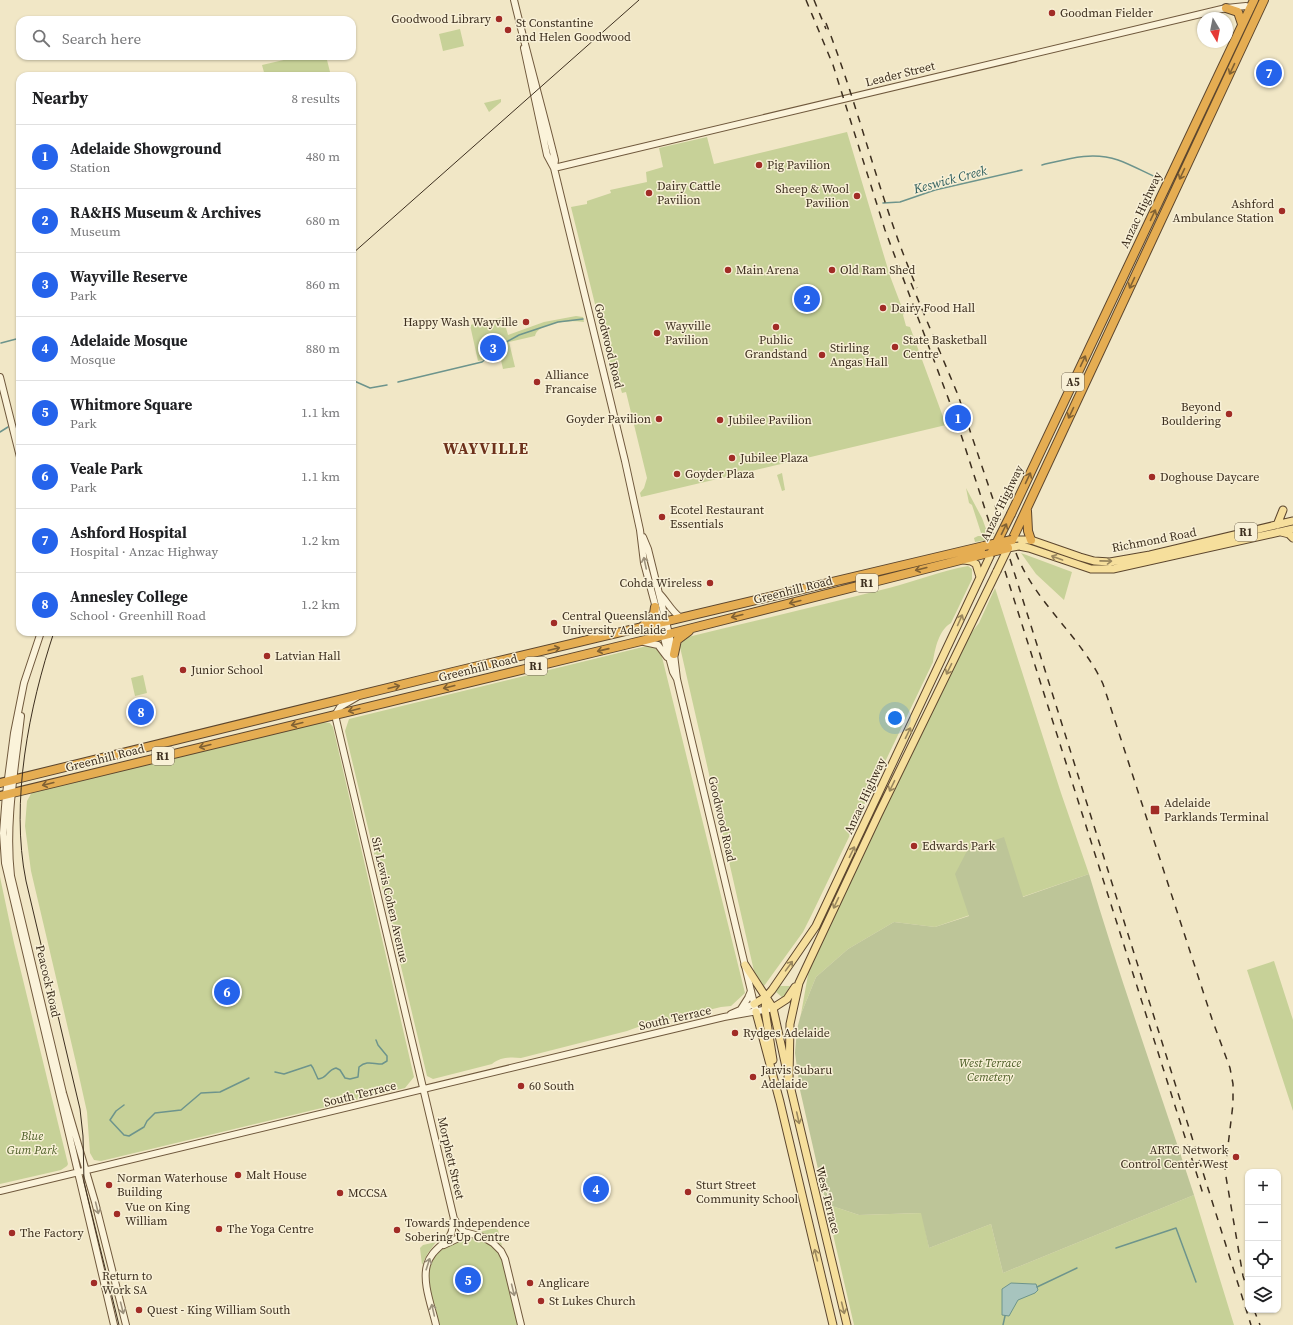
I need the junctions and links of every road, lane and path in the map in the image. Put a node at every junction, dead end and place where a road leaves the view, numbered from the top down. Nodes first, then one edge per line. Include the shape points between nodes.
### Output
1 (514, 0) edge
2 (1260, 0) edge
3 (1264, 0) edge
4 (1253, 4) edge
5 (1226, 8) junction
6 (1242, 24) junction
7 (1251, 28) junction
8 (1229, 51) junction
9 (1238, 55) junction
10 (1220, 96) junction
11 (1206, 102) junction
12 (1211, 113) junction
13 (1184, 148) junction
14 (1193, 152) junction
15 (554, 168) junction
16 (1107, 311) junction
17 (1116, 315) junction
18 (0, 377) edge
19 (16, 441) edge
20 (1027, 508) junction
21 (1283, 510) dead end
22 (1279, 528) junction
23 (1292, 529) edge
24 (640, 530) junction
25 (1016, 537) junction
26 (1031, 540) junction
27 (996, 544) junction
28 (1008, 548) junction
29 (988, 552) junction
30 (1080, 557) junction
31 (959, 560) junction
32 (1079, 565) junction
33 (980, 578) junction
34 (837, 581) junction
35 (862, 584) junction
36 (659, 593) junction
37 (749, 602) junction
38 (655, 607) junction
39 (775, 607) junction
40 (681, 618) junction
41 (663, 622) junction
42 (698, 626) junction
43 (642, 627) junction
44 (666, 635) junction
45 (40, 636) edge
46 (641, 641) junction
47 (674, 654) junction
48 (670, 661) junction
49 (482, 666) junction
50 (462, 670) junction
51 (500, 675) junction
52 (484, 678) junction
53 (677, 679) junction
54 (357, 697) junction
55 (314, 708) junction
56 (920, 709) junction
57 (928, 713) junction
58 (335, 714) junction
59 (259, 721) junction
60 (243, 737) junction
61 (74, 766) junction
62 (83, 775) junction
63 (7, 782) edge
64 (6, 794) edge
65 (745, 964) junction
66 (799, 982) junction
67 (751, 990) junction
68 (766, 997) junction
69 (754, 1004) junction
70 (773, 1008) junction
71 (741, 1009) junction
72 (765, 1010) junction
73 (756, 1012) junction
74 (724, 1017) junction
75 (49, 1043) junction
76 (789, 1080) junction
77 (424, 1089) junction
78 (780, 1102) junction
79 (86, 1171) junction
80 (78, 1173) junction
81 (0, 1191) edge
82 (816, 1195) junction
83 (802, 1198) junction
84 (454, 1219) junction
85 (467, 1234) junction
86 (435, 1249) junction
87 (114, 1325) edge
88 (126, 1325) edge
89 (436, 1325) edge
90 (522, 1325) edge
91 (834, 1325) edge
92 (847, 1325) edge

1 - 15 main road, Goodwood Road via 545,144
2 - 4 highway, Anzac Highway
3 - 7 highway, Anzac Highway / A5
4 - 5 main road, Leader Street
4 - 6 highway, Anzac Highway / A5
4 - 7 highway
5 - 6 highway via 1238,12
5 - 15 main road, Leader Street
6 - 8 highway, Anzac Highway / A5
7 - 9 highway, Anzac Highway / A5
8 - 9 highway
8 - 11 highway, Anzac Highway / A5
9 -> 10 highway, Anzac Highway / A5
10 - 11 highway via 1212,102
10 - 12 highway, Anzac Highway / A5
11 - 12 highway
11 - 13 highway, Anzac Highway / A5
12 - 14 highway, Anzac Highway / A5
13 - 14 highway
16 -> 13 highway, Anzac Highway / A5
14 -> 17 highway, Anzac Highway / A5
15 - 24 main road, Goodwood Road
16 - 17 highway
27 -> 16 highway, Anzac Highway / A5, bridge
17 -> 20 highway, Anzac Highway / A5
18 - 19 main road
20 - 25 highway, Anzac Highway / A5
20 - 26 highway
21 - 22 main road
22 - 23 main road, Richmond Road / R1
30 -> 22 main road, Richmond Road / R1 via 1094,561 1121,561
22 - 32 main road, Richmond Road / R1 via 1122,568 1092,569
24 - 36 main road, Goodwood Road via 648,549
38 -> 24 main road, Goodwood Road via 644,563
25 - 26 main road, Richmond Road / R1
25 - 27 highway, Richmond Road / R1, bridge
25 - 28 main road, Anzac Highway, bridge
26 - 30 main road, Richmond Road / R1
27 - 29 highway, Greenhill Road / R1, bridge
28 - 29 highway, Greenhill Road / R1, bridge
32 -> 28 main road, Richmond Road / R1, bridge via 1034,549 1019,546
28 -> 57 main road, Anzac Highway, bridge
29 - 31 highway, Greenhill Road / R1
29 - 33 main road, Anzac Highway
29 - 34 highway, Greenhill Road / R1
30 - 32 main road
31 - 33 main road via 976,564
31 -> 35 highway, Greenhill Road / R1
56 -> 33 main road, Anzac Highway
34 - 35 highway via 846,583 857,580
34 - 37 highway, Greenhill Road / R1
35 -> 39 highway, Greenhill Road / R1
36 - 40 main road via 671,610
36 - 41 main road, Goodwood Road
37 - 39 highway via 750,608 754,609
37 - 40 highway, Greenhill Road / R1
38 - 41 main road, Goodwood Road
38 - 43 highway via 654,614
39 -> 42 highway, Greenhill Road / R1
40 - 41 highway, Greenhill Road / R1
41 - 43 highway, Greenhill Road / R1
41 - 44 main road, Goodwood Road
42 - 44 highway, Greenhill Road / R1
42 - 47 highway via 677,640
49 -> 43 highway, Greenhill Road / R1
44 - 46 highway, Greenhill Road / R1
44 - 47 main road, Goodwood Road
44 - 48 main road, Goodwood Road
45 - 63 main road, Peacock Road via 24,683
46 - 48 main road via 658,646
46 -> 51 highway, Greenhill Road / R1
47 - 53 main road, Goodwood Road
48 - 53 main road, Goodwood Road via 672,672
49 - 50 highway, Greenhill Road / R1
49 - 51 highway via 497,667
50 - 52 highway via 462,678
54 -> 50 highway, Greenhill Road / R1
51 - 52 highway, Greenhill Road / R1
52 -> 58 highway, Greenhill Road / R1
53 - 65 main road, Goodwood Road
54 - 55 highway, Greenhill Road / R1
54 - 58 main road via 340,707
55 - 58 highway via 329,709
55 - 59 highway, Greenhill Road / R1
56 - 57 main road
68 -> 56 main road, Anzac Highway via 816,926
57 -> 66 main road, Anzac Highway
58 -> 60 highway, Greenhill Road / R1
58 - 77 main road, Sir Lewis Cohen Avenue
59 - 60 highway via 257,729
59 - 61 highway, Greenhill Road / R1
60 -> 62 highway, Greenhill Road / R1
61 - 62 highway via 74,771
61 - 63 highway, Greenhill Road / R1
62 -> 64 highway, Greenhill Road / R1
63 - 64 main road, Peacock Road
64 - 75 main road, Peacock Road via 11,876
65 - 67 main road, Goodwood Road
65 - 68 main road, Goodwood Road
66 - 70 main road via 787,999
66 - 76 main road, West Terrace via 790,1024
67 - 69 main road, Goodwood Road
67 - 71 main road
68 - 69 main road, Anzac Highway
68 - 70 main road, West Terrace
68 - 72 main road, West Terrace
69 - 71 main road, South Terrace
69 - 73 main road, Goodwood Road
70 - 72 main road, South Terrace
70 - 76 main road, West Terrace
71 - 74 main road, South Terrace
72 - 73 main road, South Terrace
72 - 78 main road, West Terrace
73 - 74 main road, South Terrace
73 - 78 main road, West Terrace
74 - 77 main road, South Terrace
75 - 79 main road, Peacock Road
75 - 80 main road, Peacock Road
76 -> 82 main road, West Terrace
77 - 79 main road, South Terrace
77 - 84 main road, Morphett Street
78 - 83 main road, West Terrace
79 - 80 main road, South Terrace
79 -> 88 main road, Peacock Road
80 - 81 main road, South Terrace
80 - 87 main road, Peacock Road
82 - 83 main road
82 -> 92 main road, West Terrace
91 -> 83 main road, West Terrace
84 - 85 main road
84 - 86 main road, Morphett Street via 450,1237
85 - 86 main road
85 -> 90 main road via 487,1238 501,1251
89 -> 86 main road via 425,1275

